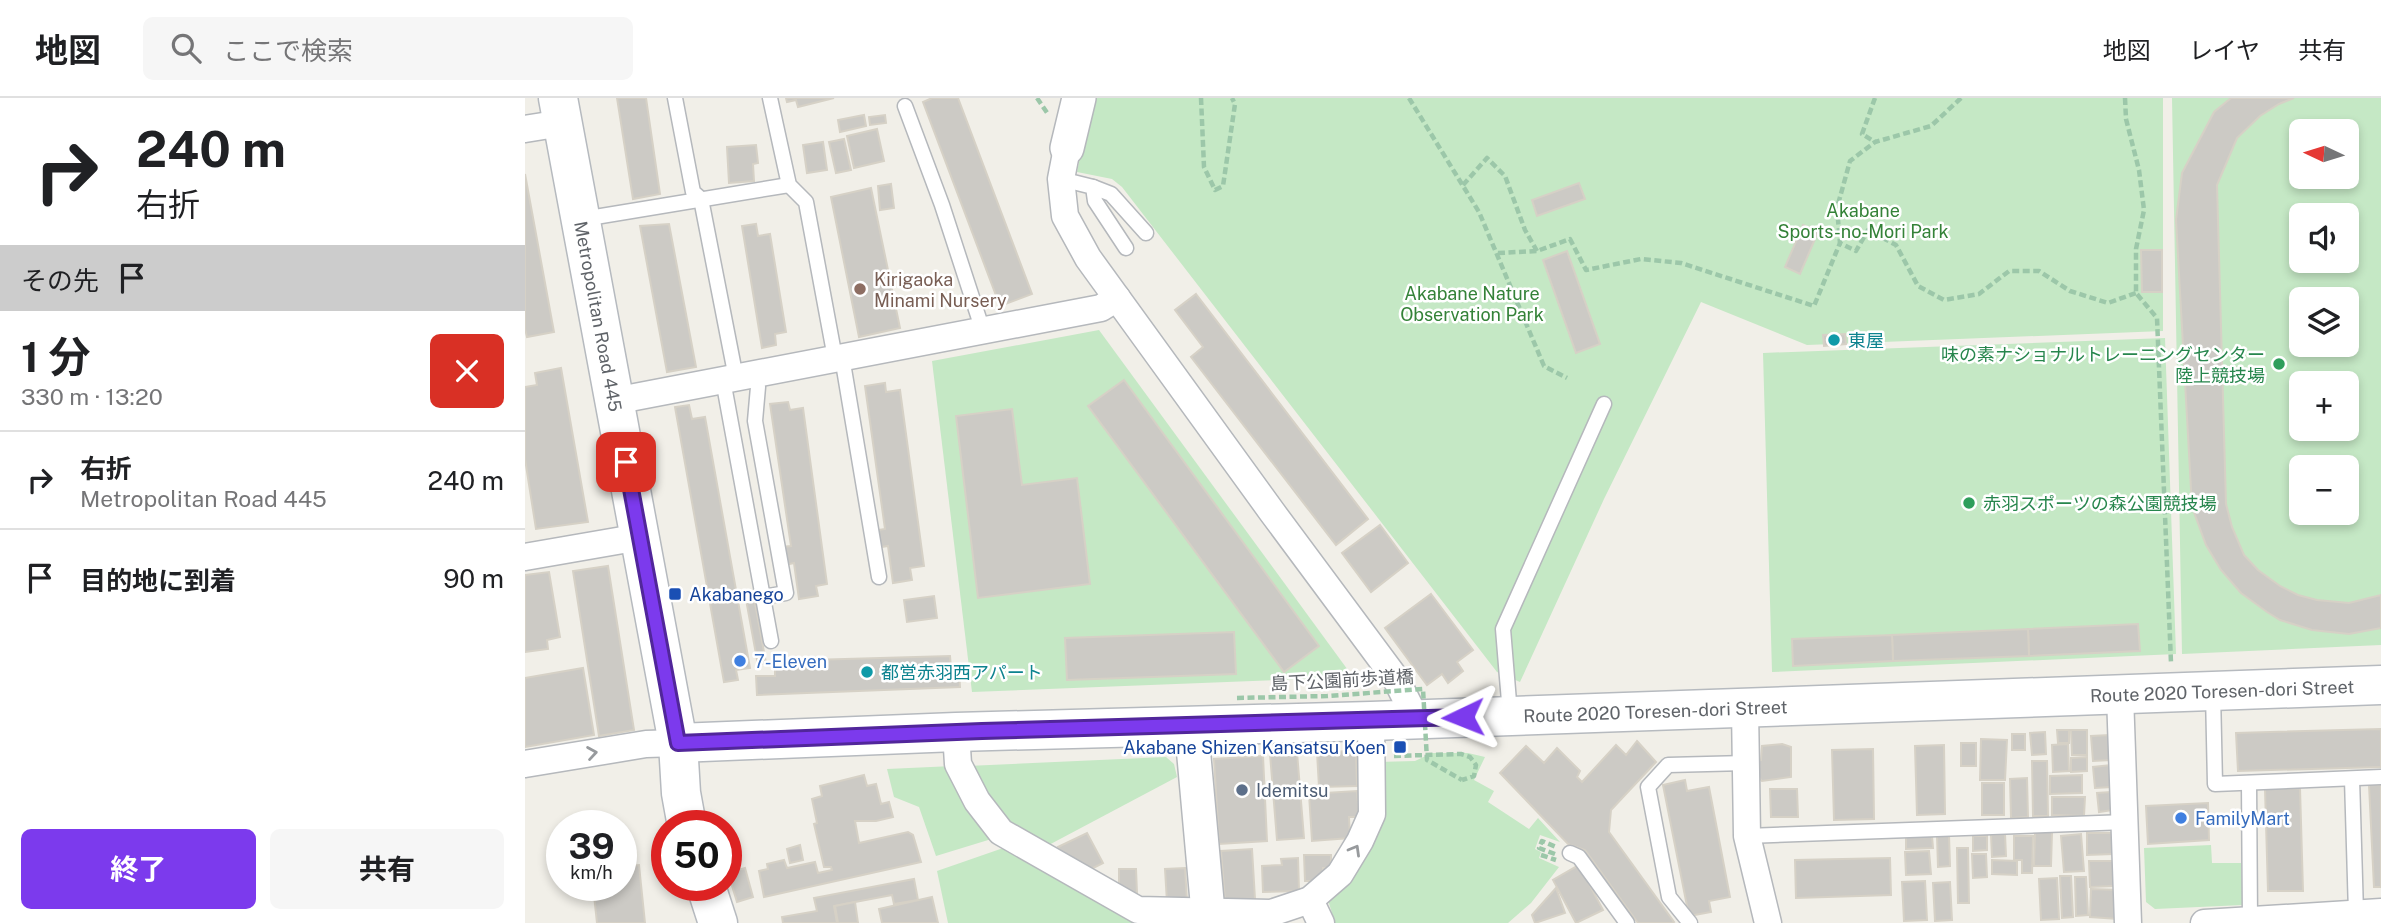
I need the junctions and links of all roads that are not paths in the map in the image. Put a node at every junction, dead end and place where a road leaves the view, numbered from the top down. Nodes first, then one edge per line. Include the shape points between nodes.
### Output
1 (675, 98) edge
2 (770, 98) edge
3 (1079, 98) edge
4 (905, 106) dead end
5 (560, 111) edge
6 (525, 130) edge
7 (1064, 163) junction
8 (789, 185) junction
9 (1093, 187) junction
10 (701, 199) junction
11 (581, 219) junction
12 (1146, 233) dead end
13 (1126, 248) dead end
14 (1117, 298) junction
15 (983, 331) junction
16 (838, 358) junction
17 (738, 377) junction
18 (614, 401) junction
19 (1604, 404) dead end
20 (639, 537) junction
21 (525, 557) edge
22 (879, 577) dead end
23 (763, 597) junction
24 (771, 641) dead end
25 (2381, 685) edge
26 (2213, 692) junction
27 (2120, 695) junction
28 (1745, 708) junction
29 (1510, 716) junction
30 (1416, 719) junction
31 (1371, 721) junction
32 (1191, 724) junction
33 (956, 732) junction
34 (678, 743) junction
35 (1746, 763) junction
36 (525, 764) edge
37 (2381, 778) edge
38 (2352, 779) junction
39 (2249, 783) junction
40 (684, 810) edge
41 (2126, 822) junction
42 (1747, 836) junction
43 (1570, 853) dead end
44 (711, 901) edge
45 (1316, 911) edge
46 (2369, 912) edge
47 (1209, 918) edge
48 (2250, 920) junction
49 (718, 923) edge
50 (1627, 923) edge
51 (1690, 923) edge
52 (1768, 923) edge
53 (2128, 923) edge
54 (2203, 923) edge

1 - 10 lane via 693,192
2 - 8 lane
3 - 7 street
4 - 15 lane
5 - 6 street
5 - 11 main road, Metropolitan Road 445
7 - 9 lane
7 - 14 street via 1065,216
8 - 10 lane
8 - 16 lane via 806,202
9 - 12 lane via 1111,194
9 - 13 lane via 1095,201
10 - 11 lane
10 - 17 lane
11 - 18 main road, Metropolitan Road 445
14 - 15 street via 1101,308
14 - 30 street via 1396,679
15 - 16 street
16 - 17 street
16 - 22 lane
17 - 18 street
17 - 23 lane
17 - 23 lane via 758,387 755,421 786,593
18 - 20 main road, Metropolitan Road 445
19 - 29 lane via 1503,629
20 - 21 street
20 - 34 main road, Metropolitan Road 445
23 - 24 lane
25 - 26 main road, Route 2020 Toresen-dori Street
26 - 27 main road, Route 2020 Toresen-dori Street
26 - 39 lane via 2215,784
27 - 28 main road, Route 2020 Toresen-dori Street
27 - 41 street
28 - 29 main road, Route 2020 Toresen-dori Street
28 - 35 street
29 - 30 main road, Route 2020 Toresen-dori Street
30 - 31 main road, Route 2020 Toresen-dori Street
31 - 32 main road, Route 2020 Toresen-dori Street
45 -> 31 street via 1360,841 1371,814
32 - 33 main road, Route 2020 Toresen-dori Street
32 - 47 street
33 - 34 main road, Route 2020 Toresen-dori Street
33 - 47 street via 958,764 977,802 1001,832 1138,910
36 -> 34 street
34 - 40 main road, Metropolitan Road 445
35 - 42 street
35 - 51 lane via 1668,765 1648,788 1669,897
37 - 38 lane
38 - 39 lane
38 - 46 lane
39 - 48 lane
41 - 42 lane
41 - 53 street
42 - 52 street
43 - 50 lane via 1579,857
44 - 49 main road
45 - 47 street
46 - 48 street
48 - 54 street

